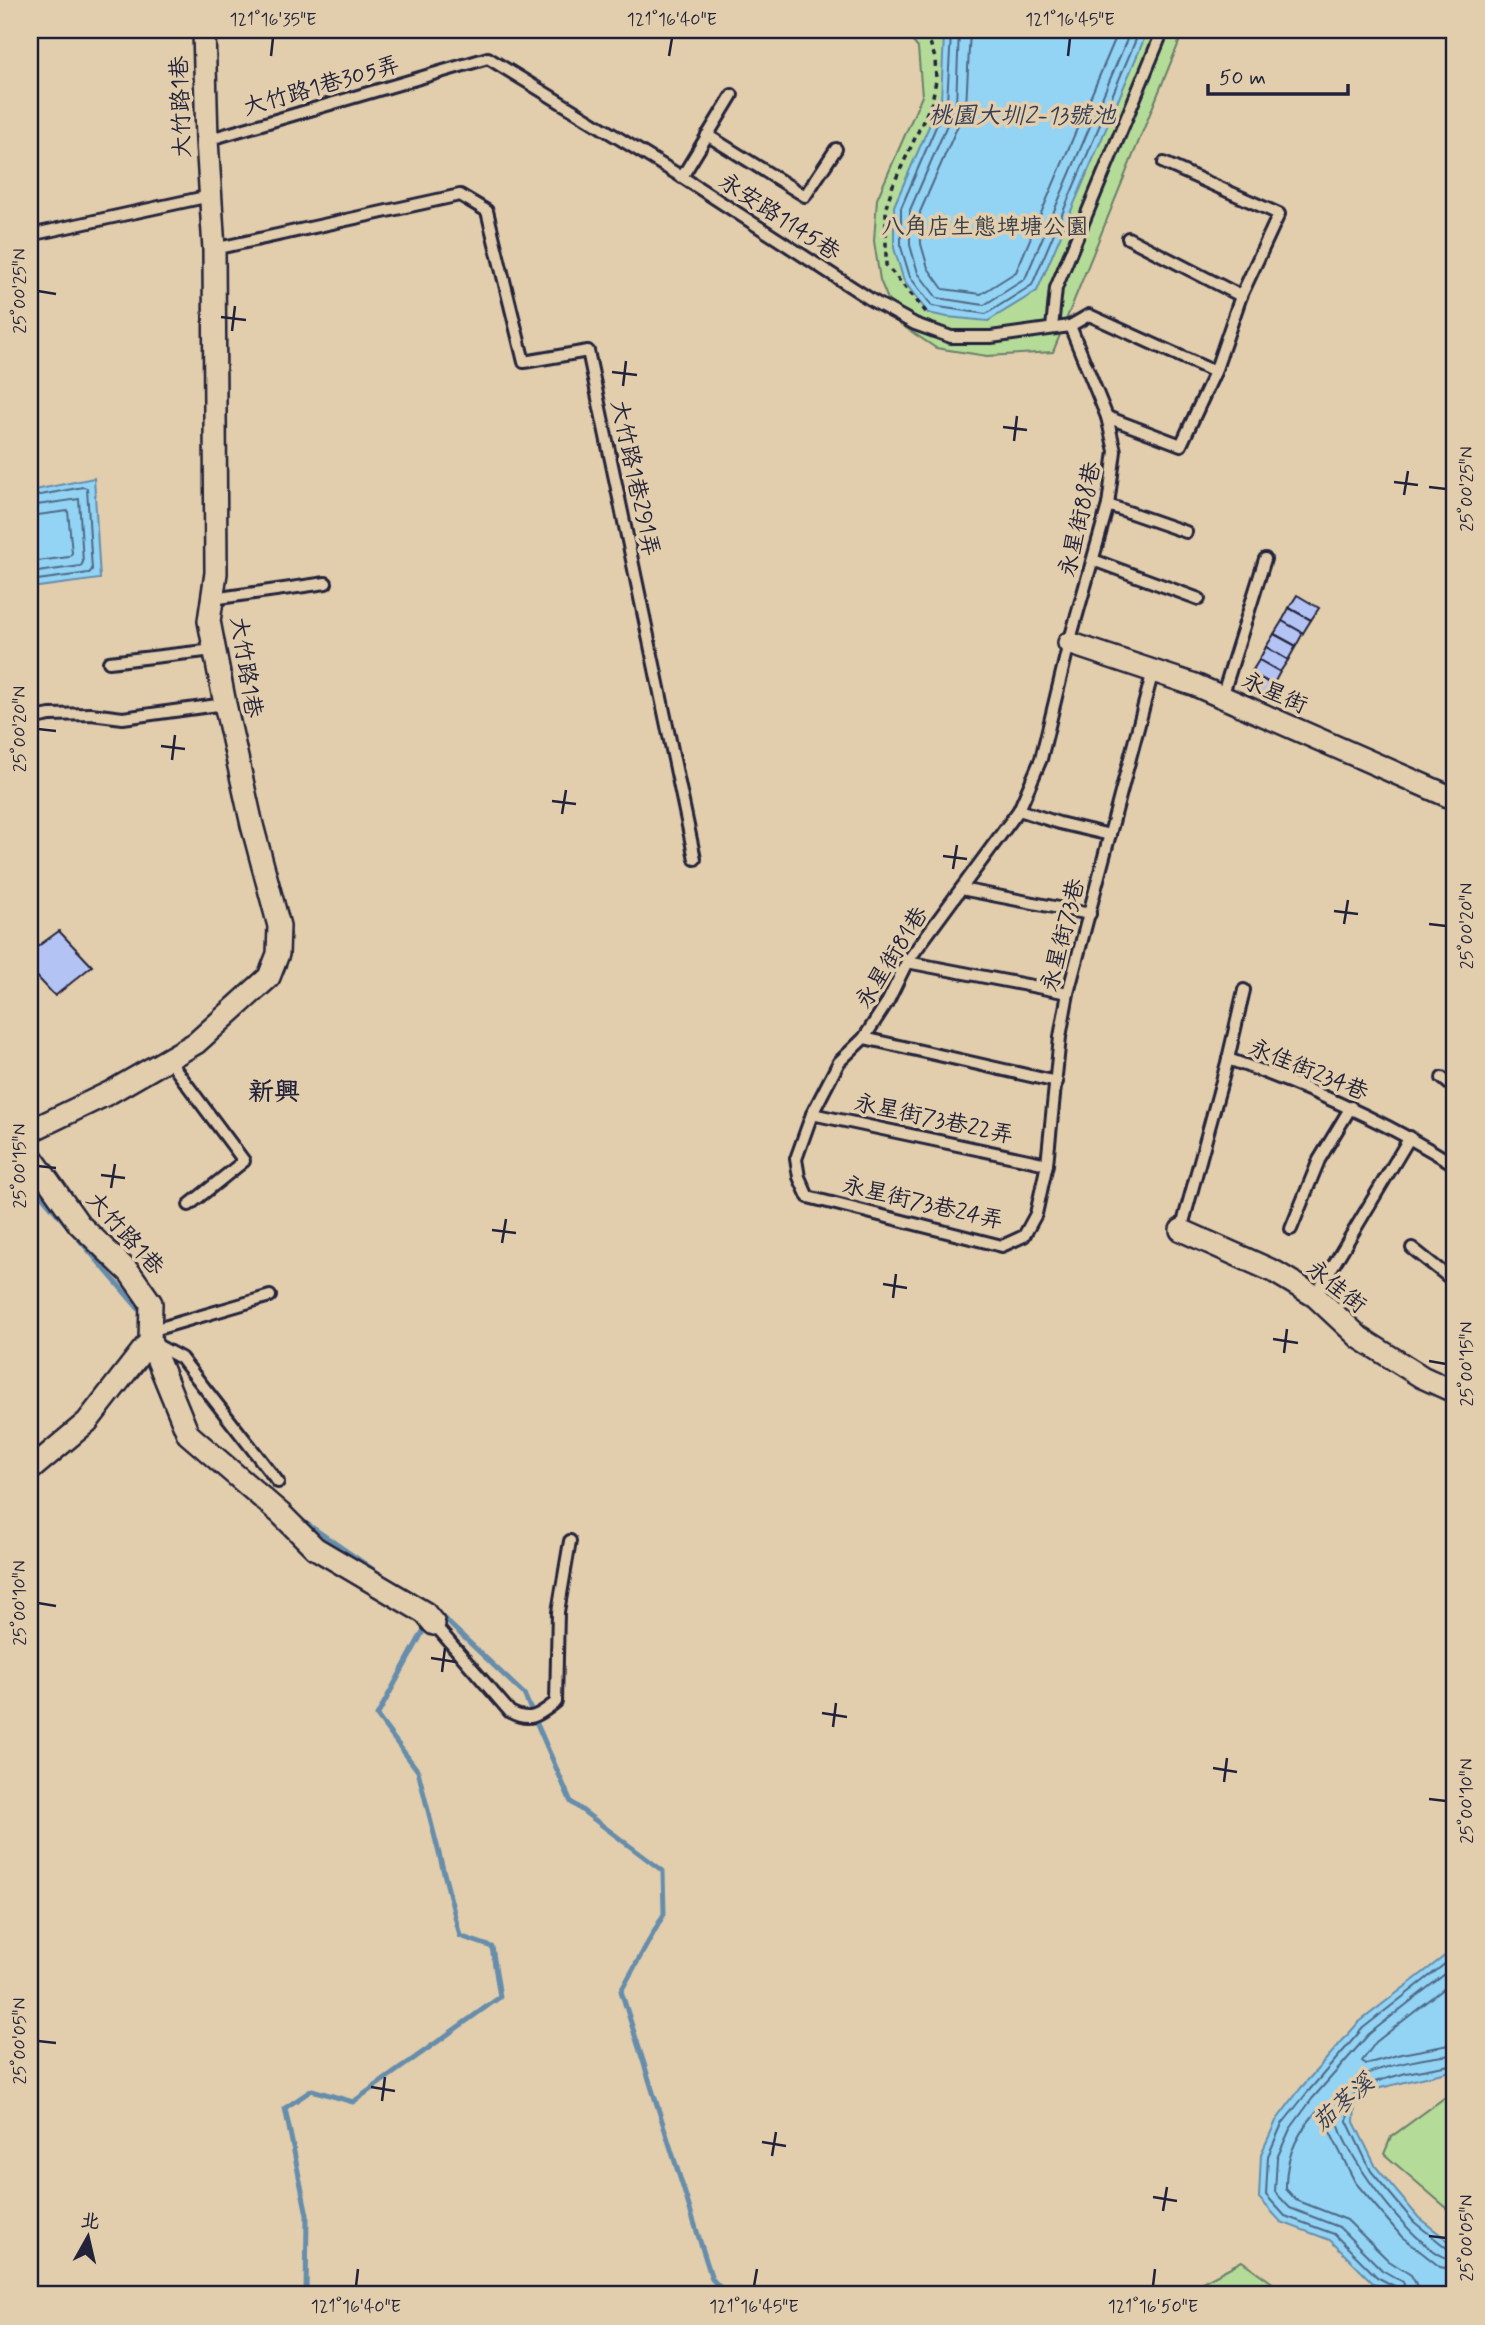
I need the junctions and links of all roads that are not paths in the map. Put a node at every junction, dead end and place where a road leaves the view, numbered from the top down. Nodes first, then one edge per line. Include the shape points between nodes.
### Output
1 (204, 30) edge
2 (1163, 30) edge
3 (488, 58) joint
4 (732, 95) dead end
5 (707, 135) junction
6 (206, 139) junction
7 (836, 149) dead end
8 (1164, 163) dead end
9 (682, 177) junction
10 (210, 196) junction
11 (30, 235) edge
12 (1128, 238) dead end
13 (215, 249) junction
14 (1241, 296) junction
15 (1070, 326) junction
16 (1052, 328) junction
17 (1215, 372) junction
18 (1107, 417) junction
19 (1108, 505) junction
20 (1186, 532) dead end
21 (1265, 559) dead end
22 (1093, 560) junction
23 (326, 583) dead end
24 (212, 598) junction
25 (1199, 599) dead end
26 (1069, 643) junction
27 (214, 650) junction
28 (109, 662) dead end
29 (1153, 671) junction
30 (1222, 697) junction
31 (225, 704) junction
32 (30, 719) edge
33 (1455, 799) edge
34 (1019, 810) junction
35 (1110, 835) junction
36 (695, 859) dead end
37 (961, 889) junction
38 (1090, 914) junction
39 (907, 962) junction
40 (1244, 990) dead end
41 (1068, 993) junction
42 (864, 1038) junction
43 (168, 1059) junction
44 (1228, 1059) junction
45 (1442, 1078) dead end
46 (1057, 1082) junction
47 (1455, 1088) edge
48 (1351, 1107) junction
49 (812, 1114) junction
50 (30, 1131) edge
51 (1410, 1137) junction
52 (30, 1156) edge
53 (1046, 1164) junction
54 (1455, 1165) edge
55 (799, 1177) joint
56 (188, 1205) dead end
57 (1036, 1214) joint
58 (1292, 1229) dead end
59 (1181, 1230) joint
60 (1412, 1248) dead end
61 (1455, 1279) edge
62 (270, 1296) dead end
63 (1315, 1296) junction
64 (155, 1334) junction
65 (1455, 1392) edge
66 (30, 1469) edge
67 (278, 1482) dead end
68 (570, 1541) dead end
69 (430, 1619) joint

1 - 6 street, 大竹路1巷
2 - 16 lane via 1056,288
3 - 6 lane, 大竹路1巷305弄
3 - 9 lane, 永安路1145巷
4 - 5 lane
5 - 7 lane via 805,196
5 - 9 lane
6 - 10 street, 大竹路1巷
8 - 14 lane via 1279,214
9 - 16 lane, 永安路1145巷 via 873,302 915,324 951,337 991,337
10 - 11 lane
10 - 13 street, 大竹路1巷
12 - 14 lane
13 - 24 street, 大竹路1巷 via 216,573
13 - 36 lane, 大竹路1巷291弄 via 460,195 487,211 524,362 588,351
14 - 17 lane
15 - 16 lane, 永安路1145巷
15 - 17 lane, 永安路1145巷 via 1089,315
15 - 18 lane, 永星街88巷
17 - 18 lane via 1181,445
18 - 19 lane, 永星街88巷 via 1115,451
19 - 20 lane
19 - 22 lane, 永星街88巷
21 - 30 lane
22 - 25 lane
22 - 26 lane, 永星街88巷
23 - 24 lane
24 - 27 street, 大竹路1巷 via 209,621
26 - 29 street, 永星街
26 - 34 lane, 永星街81巷 via 1041,759
27 - 28 lane
27 - 31 street, 大竹路1巷
29 - 30 street, 永星街
29 - 35 lane, 永星街73巷
30 - 33 street, 永星街
31 - 32 lane via 123,718 91,714
31 - 43 street, 大竹路1巷 via 279,926 278,954 269,977 243,1003 196,1043
34 - 35 lane
34 - 37 lane, 永星街81巷
35 - 38 lane, 永星街73巷
37 - 38 lane
37 - 39 lane, 永星街81巷
38 - 41 lane, 永星街73巷
39 - 41 lane
39 - 42 lane, 永星街81巷
40 - 44 lane
41 - 46 lane, 永星街73巷
42 - 46 lane
42 - 49 lane, 永星街81巷 via 839,1062
43 - 50 street, 大竹路1巷
43 - 56 lane via 244,1161
44 - 48 lane, 永佳街234巷
44 - 59 lane, 永佳街234巷
45 - 47 lane
46 - 53 lane, 永星街73巷
48 - 51 lane, 永佳街234巷
48 - 58 lane via 1319,1160
49 - 53 lane, 永星街73巷22弄
49 - 55 lane, 永星街81巷 via 796,1159
51 - 54 lane, 永佳街234巷
51 - 63 lane
52 - 64 street, 大竹路1巷 via 79,1224 130,1273 151,1303
53 - 57 lane, 永星街73巷
55 - 57 lane, 永星街73巷24弄 via 808,1197 1002,1246 1024,1236
59 - 63 street, 永佳街 via 1275,1272
60 - 61 lane
62 - 64 lane
63 - 65 street, 永佳街 via 1360,1338
64 - 66 street via 87,1422
64 - 67 lane, 大竹路1巷 via 181,1358
64 - 69 street via 194,1439 315,1548
68 - 69 lane via 558,1612 556,1702 539,1715 522,1718 510,1712

